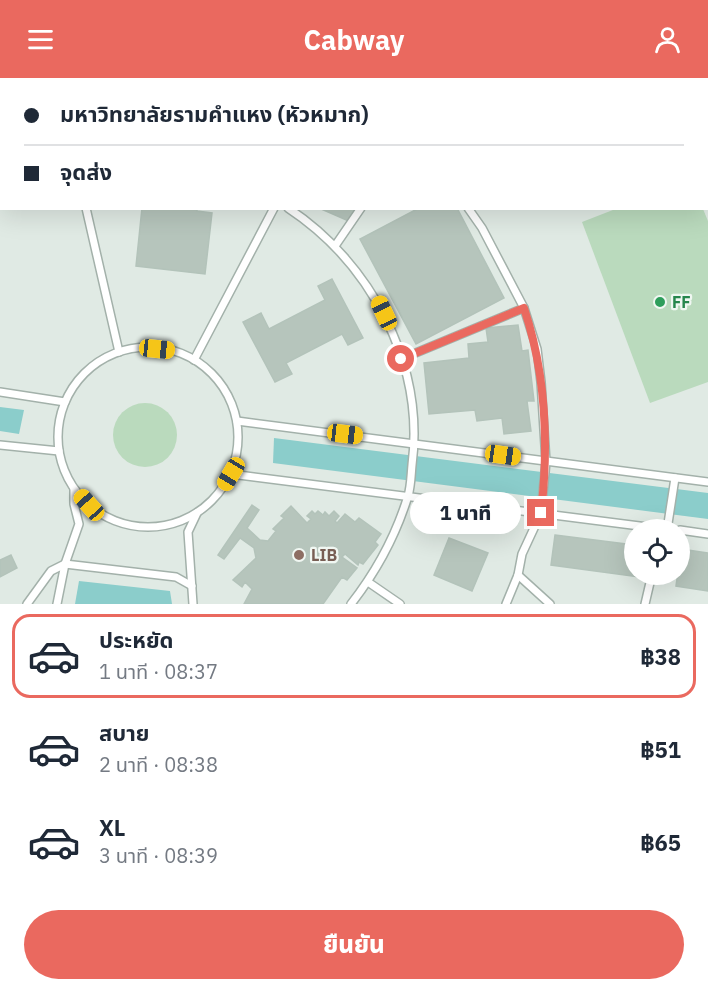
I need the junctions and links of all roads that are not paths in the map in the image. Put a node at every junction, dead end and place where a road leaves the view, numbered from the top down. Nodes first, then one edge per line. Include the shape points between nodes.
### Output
1 (86, 210) edge
2 (273, 210) edge
3 (291, 210) edge
4 (360, 210) edge
5 (470, 210) edge
6 (335, 246) junction
7 (524, 308) junction
8 (118, 352) junction
9 (401, 359) junction
10 (195, 360) junction
11 (0, 392) edge
12 (65, 402) junction
13 (237, 421) junction
14 (0, 446) edge
15 (415, 446) junction
16 (59, 451) junction
17 (546, 465) junction
18 (231, 474) junction
19 (675, 478) junction
20 (708, 482) edge
21 (74, 489) junction
22 (409, 494) junction
23 (197, 513) junction
24 (541, 513) junction
25 (668, 519) edge
26 (624, 523) edge
27 (690, 532) edge
28 (708, 534) edge
29 (65, 564) junction
30 (518, 575) junction
31 (368, 582) junction
32 (649, 585) edge
33 (192, 586) junction
34 (194, 595) junction
35 (27, 604) edge
36 (57, 604) edge
37 (193, 604) edge
38 (198, 604) edge
39 (351, 604) edge
40 (400, 604) edge
41 (506, 604) edge
42 (550, 604) edge
43 (645, 604) edge

1 - 8 lane
2 - 10 lane
3 - 6 lane
4 - 6 lane
5 - 7 lane via 483,228
6 - 9 lane via 378,301
7 - 9 lane
7 - 17 lane via 537,349
8 - 10 lane via 170,350
8 - 12 lane via 96,364 78,381
9 - 15 lane via 412,401
10 - 13 lane via 224,390
11 - 12 lane
12 - 16 lane via 58,426
13 - 15 lane
13 - 18 lane via 238,448
14 - 16 lane
15 - 17 lane
15 - 22 lane
16 - 21 lane
17 - 19 lane
17 - 24 lane
18 - 22 lane
18 - 23 lane via 220,493
19 - 20 lane
19 - 25 lane
21 - 23 lane via 110,519 135,526 161,527
21 - 29 lane via 79,524
22 - 24 lane
22 - 31 lane
23 - 33 lane via 189,532
24 - 26 lane
24 - 30 lane via 522,554
27 - 28 lane
29 - 33 lane via 176,577
29 - 35 lane via 51,571
29 - 36 lane
30 - 41 lane
30 - 42 lane
31 - 39 lane
31 - 40 lane
32 - 43 lane
33 - 34 lane
34 - 37 lane
34 - 38 lane

